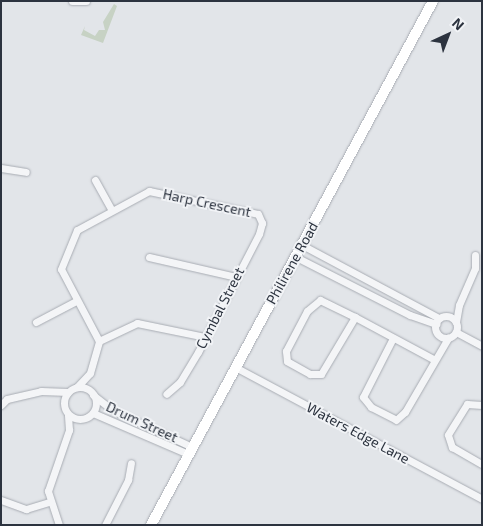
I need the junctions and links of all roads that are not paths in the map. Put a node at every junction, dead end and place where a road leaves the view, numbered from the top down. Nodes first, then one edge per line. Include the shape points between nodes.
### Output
1 (72, 1) edge
2 (86, 1) edge
3 (433, 1) edge
4 (1, 168) edge
5 (26, 172) dead end
6 (95, 180) dead end
7 (111, 209) junction
8 (260, 216) joint
9 (302, 245) junction
10 (474, 255) dead end
11 (149, 257) dead end
12 (296, 257) junction
13 (341, 266) junction
14 (236, 277) junction
15 (336, 277) junction
16 (76, 300) junction
17 (459, 305) junction
18 (447, 316) junction
19 (355, 317) junction
20 (438, 321) junction
21 (36, 322) dead end
22 (456, 322) junction
23 (456, 332) junction
24 (205, 337) junction
25 (444, 337) junction
26 (394, 338) junction
27 (99, 341) junction
28 (482, 346) edge
29 (435, 356) junction
30 (235, 367) junction
31 (90, 373) junction
32 (78, 387) junction
33 (68, 392) junction
34 (92, 393) junction
35 (54, 394) junction
36 (166, 394) dead end
37 (1, 405) edge
38 (64, 405) junction
39 (482, 405) edge
40 (93, 413) junction
41 (68, 415) junction
42 (80, 420) junction
43 (145, 422) junction
44 (69, 430) junction
45 (141, 431) junction
46 (190, 451) junction
47 (131, 463) dead end
48 (482, 464) edge
49 (482, 499) edge
50 (1, 500) edge
51 (49, 502) junction
52 (59, 525) edge
53 (105, 525) edge
54 (151, 525) edge

1 - 2 street
3 - 9 street, Philirene Road
4 - 5 street
6 - 7 street
7 - 8 street, Harp Crescent via 141,193 154,191 250,210
7 - 16 street, Harp Crescent via 77,230 65,256 62,274
8 - 14 street, Cymbal Street via 262,226
9 - 12 street, Philirene Road
9 - 13 street
10 - 17 street via 475,268
11 - 14 street
12 - 15 street
12 - 30 street, Philirene Road
13 - 15 street
13 - 20 street
14 - 24 street, Cymbal Street
15 - 20 street via 410,315
16 - 21 street
16 - 27 street, Harp Crescent
17 - 18 street
17 - 22 street
18 - 20 street
18 - 22 street
19 - 19 street via 316,301 286,351 287,361 310,374 321,374
19 - 26 street
20 - 25 street
22 - 23 street
23 - 25 street
23 - 28 street
24 - 27 street via 137,323
24 - 36 street, Cymbal Street via 180,382
25 - 29 street
26 - 29 street
26 - 29 street via 365,390 363,397 371,407 399,419
27 - 31 street
30 - 46 street, Philirene Road
30 - 49 street, Waters Edge Lane
31 - 32 street
31 - 34 street
32 - 33 street
32 - 34 street
33 - 35 street
33 - 38 street
34 - 40 street
34 - 43 street, Drum Street via 112,410
35 - 37 street via 33,392
35 - 38 street
38 - 41 street
39 - 48 street via 467,404 448,435 452,447
40 - 42 street
40 - 45 street, Drum Street
41 - 42 street
41 - 44 street
42 - 44 street
43 - 45 street
43 - 46 street, Drum Street
44 - 51 street via 51,481
45 - 46 street, Drum Street
46 - 54 street, Philirene Road
47 - 53 street via 128,480
50 - 51 street via 26,509
51 - 52 street

